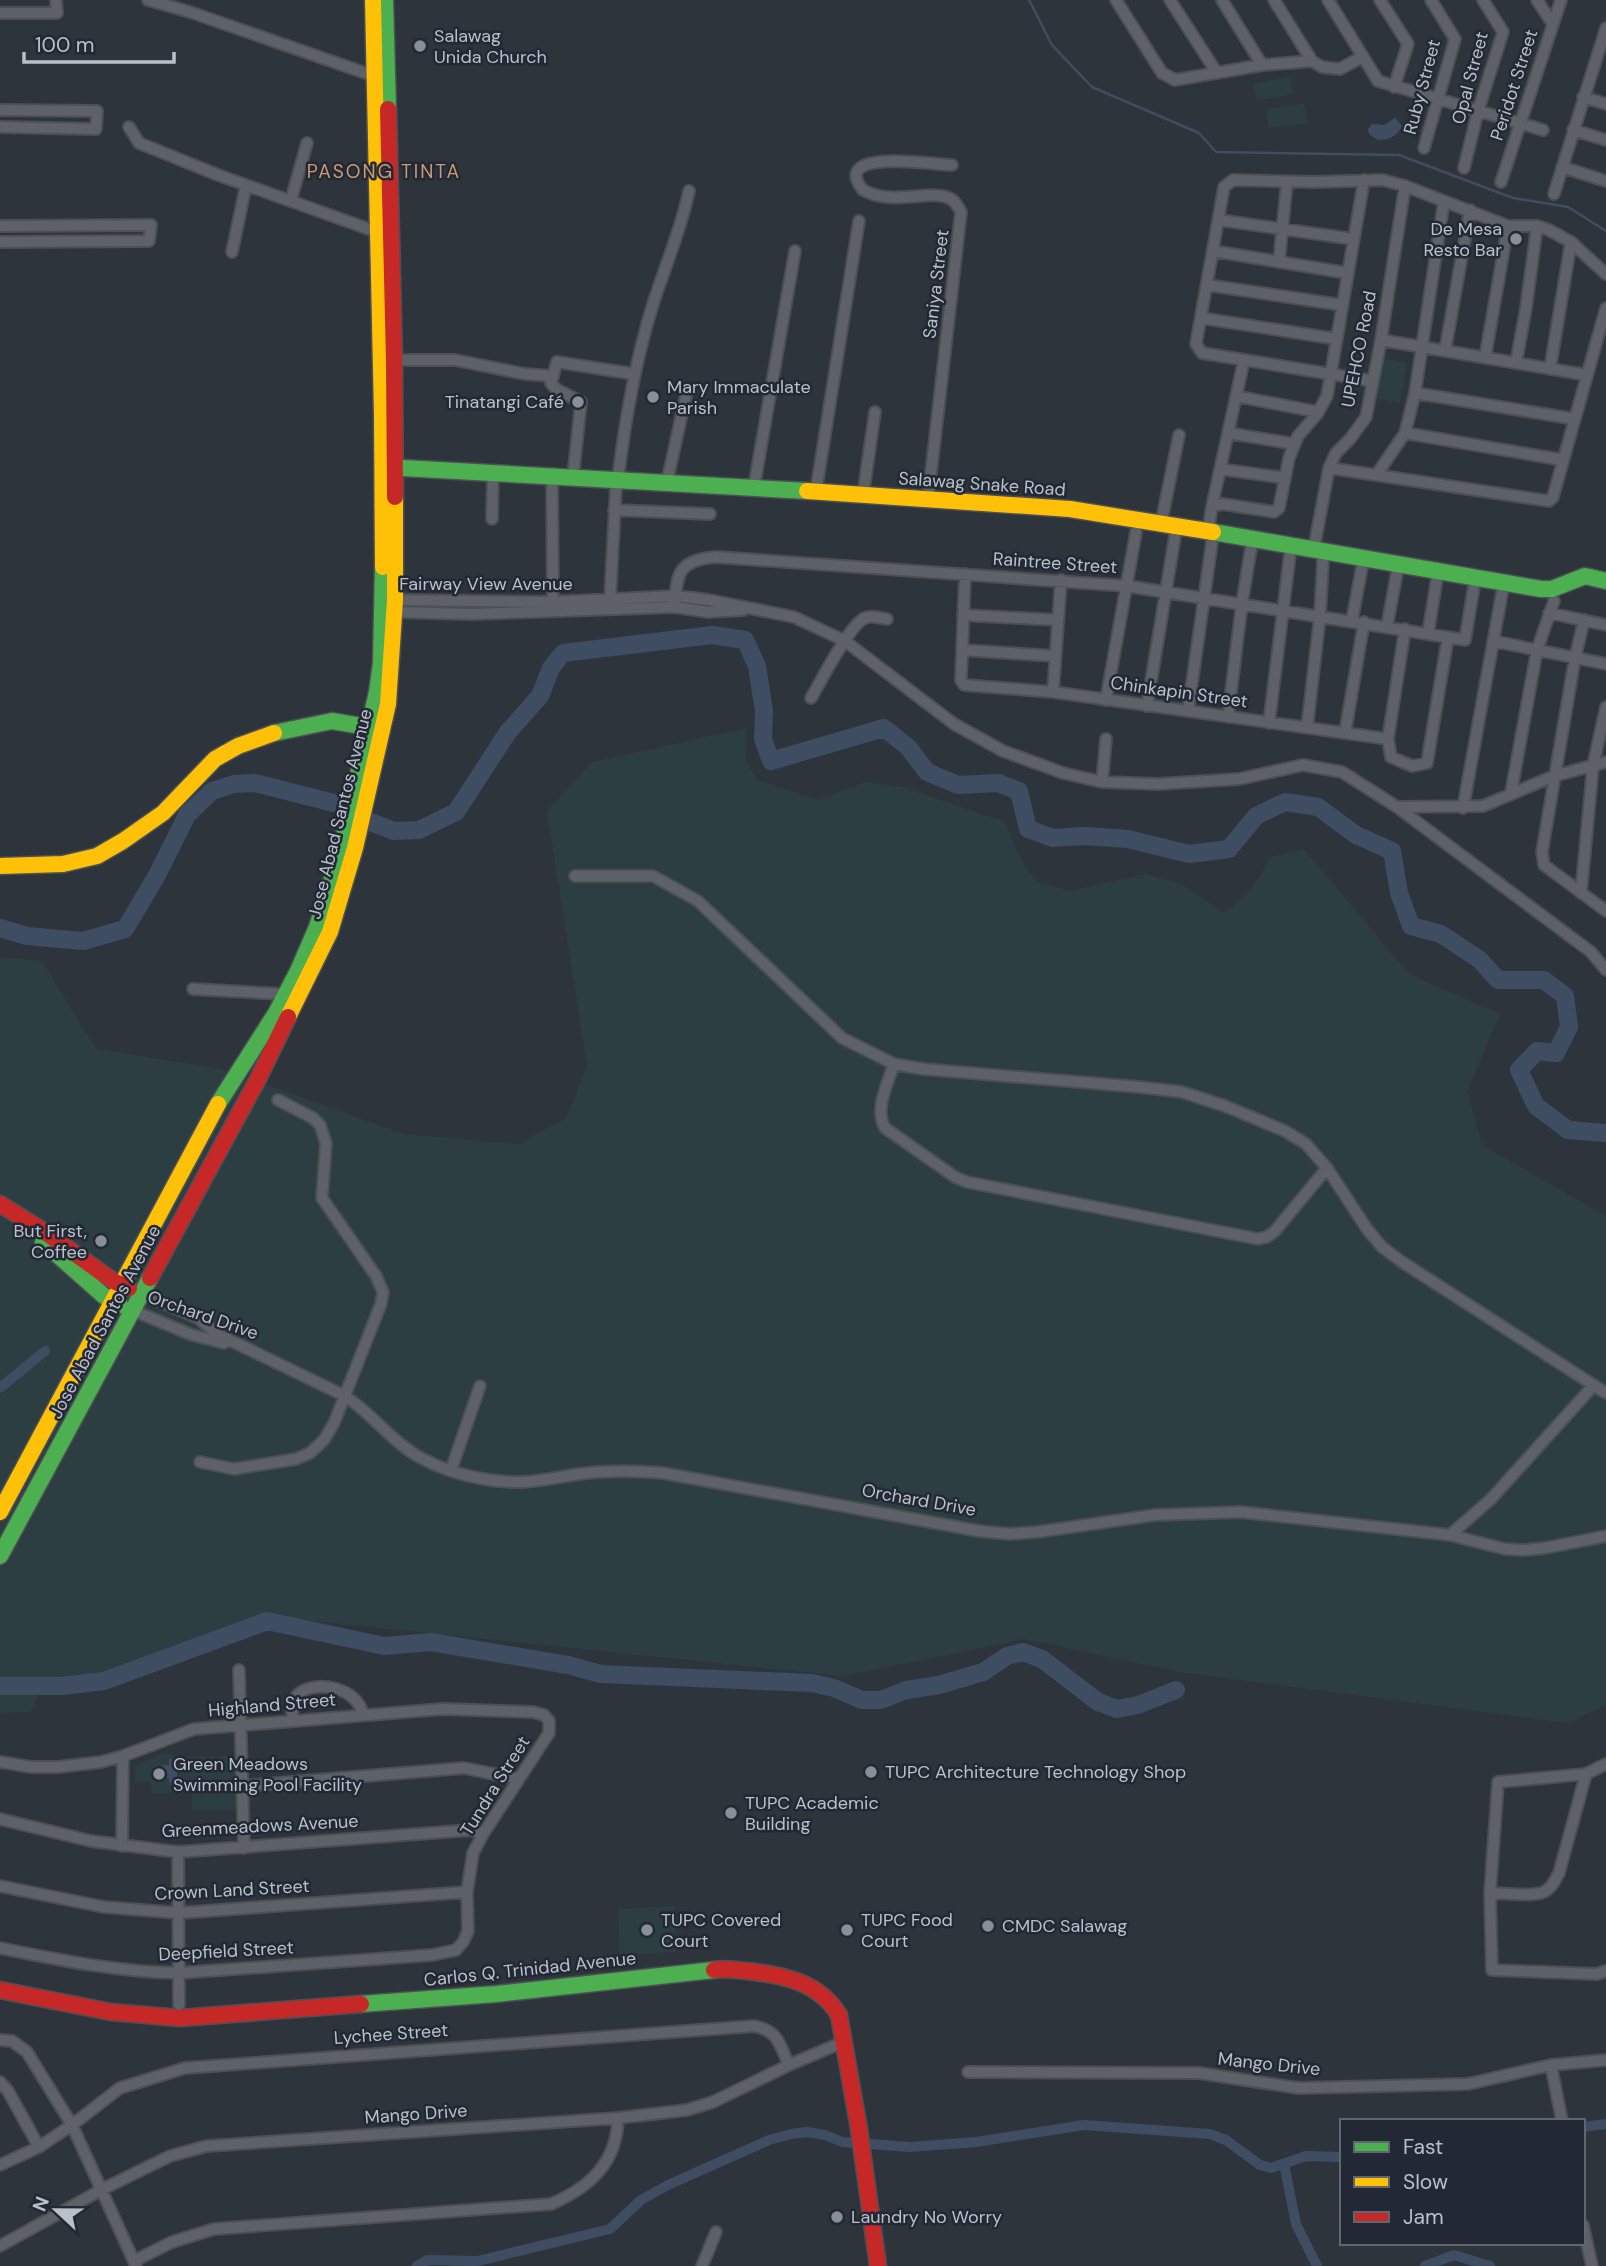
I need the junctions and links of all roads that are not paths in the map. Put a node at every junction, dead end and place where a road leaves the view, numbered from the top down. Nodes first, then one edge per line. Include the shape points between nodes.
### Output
1 (56, 0) edge
2 (148, 0) edge
3 (373, 0) edge
4 (385, 0) edge
5 (1116, 0) edge
6 (1170, 0) edge
7 (1222, 0) edge
8 (1274, 0) edge
9 (1328, 0) edge
10 (1380, 0) edge
11 (1431, 0) edge
12 (1483, 0) edge
13 (1537, 0) edge
14 (1561, 0) edge
15 (0, 13) edge
16 (1552, 23) junction
17 (1606, 28) edge
18 (1362, 57) junction
19 (1312, 61) junction
20 (1262, 65) junction
21 (1600, 65) edge
22 (1217, 73) junction
23 (380, 76) junction
24 (1394, 87) junction
25 (1583, 97) junction
26 (1438, 100) junction
27 (1606, 104) edge
28 (0, 110) edge
29 (1478, 111) junction
30 (1521, 123) junction
31 (0, 127) edge
32 (129, 127) dead end
33 (1573, 130) junction
34 (1543, 131) dead end
35 (1606, 141) edge
36 (307, 143) dead end
37 (1424, 148) dead end
38 (952, 165) dead end
39 (1562, 167) junction
40 (1464, 168) dead end
41 (1364, 180) junction
42 (1606, 181) edge
43 (1287, 182) junction
44 (1501, 182) dead end
45 (246, 185) junction
46 (1405, 186) junction
47 (688, 191) dead end
48 (1554, 194) dead end
49 (291, 201) junction
50 (1444, 201) junction
51 (1470, 210) junction
52 (1219, 220) junction
53 (859, 221) dead end
54 (0, 226) edge
55 (1508, 226) junction
56 (1537, 226) junction
57 (1282, 229) junction
58 (384, 232) junction
59 (1353, 239) junction
60 (0, 242) edge
61 (1571, 242) junction
62 (795, 251) dead end
63 (1213, 251) junction
64 (232, 252) dead end
65 (1279, 262) junction
66 (1347, 273) junction
67 (1606, 274) edge
68 (1207, 285) junction
69 (1342, 305) junction
70 (1606, 308) edge
71 (1201, 318) junction
72 (1337, 339) junction
73 (1381, 341) junction
74 (1420, 347) junction
75 (1445, 351) junction
76 (1485, 358) junction
77 (388, 360) junction
78 (1244, 360) junction
79 (1516, 363) junction
80 (1550, 369) junction
81 (634, 374) junction
82 (1331, 374) junction
83 (1587, 375) junction
84 (552, 376) junction
85 (1373, 381) junction
86 (687, 391) dead end
87 (1415, 393) junction
88 (1236, 396) junction
89 (875, 412) dead end
90 (1318, 412) junction
91 (1575, 419) junction
92 (1228, 433) junction
93 (1405, 433) junction
94 (1179, 435) dead end
95 (1295, 444) junction
96 (1563, 460) junction
97 (388, 468) junction
98 (1329, 468) junction
99 (1220, 469) junction
100 (494, 474) junction
101 (1377, 474) junction
102 (552, 476) junction
103 (573, 477) junction
104 (1285, 478) junction
105 (667, 482) junction
106 (617, 484) junction
107 (754, 487) junction
108 (816, 491) junction
109 (863, 495) junction
110 (929, 499) junction
111 (1212, 506) junction
112 (614, 510) junction
113 (710, 514) dead end
114 (492, 519) dead end
115 (1161, 524) junction
116 (1136, 532) dead end
117 (1175, 536) dead end
118 (1210, 537) junction
119 (1251, 548) dead end
120 (1290, 554) dead end
121 (1319, 554) junction
122 (1362, 567) dead end
123 (1397, 572) dead end
124 (965, 574) junction
125 (1437, 578) dead end
126 (1061, 580) junction
127 (1606, 581) edge
128 (1572, 583) junction
129 (1127, 586) junction
130 (1475, 586) dead end
131 (1166, 590) junction
132 (1606, 591) edge
133 (1502, 593) dead end
134 (1206, 597) junction
135 (610, 600) junction
136 (675, 601) junction
137 (1553, 601) dead end
138 (1242, 603) junction
139 (391, 606) junction
140 (553, 607) junction
141 (1284, 609) junction
142 (1549, 613) junction
143 (963, 615) junction
144 (1320, 616) junction
145 (887, 619) dead end
146 (1058, 620) junction
147 (1352, 620) junction
148 (1584, 620) junction
149 (1364, 622) junction
150 (1606, 625) edge
151 (1387, 626) junction
152 (1405, 629) junction
153 (1428, 634) junction
154 (1448, 637) junction
155 (845, 641) junction
156 (1493, 641) junction
157 (961, 650) junction
158 (1537, 650) junction
159 (1055, 656) junction
160 (1575, 658) junction
161 (1606, 664) edge
162 (1053, 692) junction
163 (811, 698) dead end
164 (1106, 700) junction
165 (1147, 706) junction
166 (1606, 707) edge
167 (1188, 711) junction
168 (1228, 717) junction
169 (1269, 723) junction
170 (1307, 728) junction
171 (377, 729) junction
172 (1345, 733) junction
173 (1107, 739) dead end
174 (1388, 739) junction
175 (1606, 762) edge
176 (1593, 766) junction
177 (1554, 776) junction
178 (1102, 782) junction
179 (1511, 793) junction
180 (1397, 807) junction
181 (1463, 808) junction
182 (0, 866) edge
183 (575, 876) dead end
184 (1581, 893) junction
185 (1606, 911) edge
186 (1606, 970) edge
187 (193, 989) dead end
188 (292, 999) junction
189 (894, 1064) junction
190 (278, 1100) dead end
191 (1327, 1168) junction
192 (0, 1204) edge
193 (0, 1210) edge
194 (121, 1285) junction
195 (141, 1293) junction
196 (112, 1301) junction
197 (132, 1310) junction
198 (259, 1355) junction
199 (480, 1386) dead end
200 (1593, 1386) junction
201 (1606, 1393) edge
202 (345, 1396) junction
203 (200, 1462) dead end
204 (451, 1470) junction
205 (0, 1511) edge
206 (1450, 1535) junction
207 (1606, 1536) edge
208 (0, 1556) edge
209 (239, 1670) dead end
210 (363, 1715) junction
211 (293, 1721) junction
212 (549, 1721) joint
213 (241, 1726) junction
214 (123, 1756) junction
215 (0, 1762) edge
216 (1606, 1764) edge
217 (1586, 1774) junction
218 (519, 1779) junction
219 (243, 1786) junction
220 (0, 1819) edge
221 (483, 1834) junction
222 (122, 1846) junction
223 (244, 1848) junction
224 (178, 1852) junction
225 (0, 1886) edge
226 (467, 1892) junction
227 (1490, 1893) junction
228 (179, 1913) junction
229 (0, 1948) edge
230 (456, 1950) joint
231 (1606, 1970) edge
232 (179, 1973) junction
233 (0, 1990) edge
234 (179, 2005) dead end
235 (0, 2040) edge
236 (844, 2042) junction
237 (1606, 2060) edge
238 (789, 2065) junction
239 (1551, 2065) junction
240 (968, 2072) dead end
241 (0, 2082) edge
242 (618, 2118) junction
243 (1562, 2119) edge
244 (72, 2125) junction
245 (39, 2147) junction
246 (0, 2165) edge
247 (103, 2189) junction
248 (716, 2232) dead end
249 (1585, 2234) edge
250 (0, 2246) edge
251 (135, 2263) edge
252 (702, 2266) edge
253 (878, 2266) edge
254 (1592, 2266) edge

1 - 15 street via 57,13
2 - 23 street
3 - 23 main road, Jose Abad Santos Avenue
4 - 23 main road, Jose Abad Santos Avenue
5 - 22 street via 1165,77 1175,80
6 - 22 street
7 - 20 street
8 - 19 street
9 - 18 street
10 - 24 street via 1408,44
11 - 26 street, Ruby Street via 1455,39
12 - 29 street, Opal Street via 1503,32
13 - 16 street
14 - 16 street, Peridot Street
16 - 30 street, Peridot Street
17 - 21 street
18 - 19 street via 1340,69
18 - 24 street via 1378,81
19 - 20 street
20 - 22 street
21 - 25 street
23 - 58 main road, Jose Abad Santos Avenue
24 - 26 street
25 - 27 street
25 - 33 street
26 - 29 street
26 - 37 street, Ruby Street
28 - 31 street via 97,111 96,129
29 - 30 street
29 - 40 street, Opal Street
30 - 34 street
30 - 44 street, Peridot Street
32 - 45 street via 139,143
33 - 35 street
33 - 39 street
36 - 49 street
38 - 110 street, Saniya Street via 878,162 864,164 858,178 863,190 880,197 943,196 954,201 961,212
39 - 42 street
39 - 48 street
41 - 43 street
41 - 46 street
41 - 59 street
43 - 52 street via 1233,180 1224,187
43 - 57 street
45 - 49 street
45 - 64 street
46 - 50 street
46 - 73 street, UPEHCO Road
47 - 81 street
49 - 58 street
50 - 51 street
50 - 74 street
51 - 55 street
51 - 75 street
52 - 57 street
52 - 63 street
53 - 108 street
54 - 60 street via 151,225 149,241
55 - 56 street
55 - 76 street
56 - 61 street
56 - 79 street
57 - 59 street
57 - 65 street
58 - 77 main road, Jose Abad Santos Avenue
59 - 66 street
61 - 67 street
61 - 80 street
62 - 107 street
63 - 65 street
63 - 68 street
65 - 66 street
66 - 69 street
68 - 69 street
68 - 71 street
69 - 72 street
70 - 83 street
71 - 72 street
71 - 78 street via 1196,344 1202,353
72 - 82 street
73 - 74 street
73 - 85 street, UPEHCO Road
74 - 75 street
74 - 87 street
75 - 76 street
76 - 79 street
77 - 84 street via 455,360
77 - 97 main road, Jose Abad Santos Avenue
78 - 82 street
78 - 88 street
79 - 80 street
80 - 83 street
81 - 84 street via 557,362
81 - 106 street
82 - 85 street
82 - 90 street
83 - 91 street
84 - 103 street via 556,388 581,402
85 - 98 street, UPEHCO Road via 1366,416
86 - 105 street
87 - 91 street
87 - 93 street
88 - 90 street
88 - 92 street
89 - 109 street
90 - 95 street
91 - 96 street
92 - 95 street
92 - 99 street
93 - 96 street
93 - 101 street
94 - 115 street
95 - 104 street
96 - 101 street via 1549,501
97 - 100 main road, Salawag Snake Road
97 - 139 main road, Jose Abad Santos Avenue
98 - 101 street
98 - 121 street, UPEHCO Road
99 - 104 street
99 - 111 street
100 - 102 main road, Salawag Snake Road
100 - 114 street
102 - 103 main road, Salawag Snake Road
102 - 140 street
103 - 106 main road, Salawag Snake Road
104 - 111 street via 1279,508 1274,512
105 - 106 main road, Salawag Snake Road
105 - 107 main road, Salawag Snake Road
106 - 112 street
107 - 108 main road, Salawag Snake Road
108 - 109 main road, Salawag Snake Road
109 - 110 main road, Salawag Snake Road
110 - 115 main road, Salawag Snake Road via 1070,509
111 - 118 street
112 - 113 street
112 - 135 street
115 - 118 main road, Salawag Snake Road
116 - 129 street
117 - 131 street
118 - 121 main road, Salawag Snake Road
118 - 134 street
119 - 138 street
120 - 141 street
121 - 128 main road, Salawag Snake Road via 1541,589
121 - 144 street, UPEHCO Road
122 - 147 street
123 - 151 street
124 - 126 street, Raintree Street
124 - 136 street, Raintree Street via 706,557 685,565 678,575
124 - 143 street
125 - 153 street
126 - 129 street, Raintree Street
126 - 146 street
127 - 128 main road, Salawag Snake Road via 1585,576
128 - 132 main road, Salawag Snake Road
129 - 131 street, Raintree Street
129 - 164 street
130 - 154 street, Raintree Street via 1465,640
131 - 134 street, Raintree Street
131 - 165 street
133 - 156 street
134 - 138 street, Raintree Street
134 - 167 street
135 - 136 street, Fairway View Avenue
135 - 140 street, Fairway View Avenue
136 - 140 street, Fairway View Avenue
136 - 155 street, Fairway View Avenue via 708,612 757,610 794,617
137 - 142 street
138 - 141 street, Raintree Street
138 - 168 street
139 - 140 street, Fairway View Avenue
139 - 171 main road, Jose Abad Santos Avenue
141 - 144 street, Raintree Street
141 - 169 street
142 - 148 street
142 - 158 street
143 - 146 street
143 - 157 street
144 - 147 street, Raintree Street
144 - 170 street, UPEHCO Road
145 - 155 street via 868,616
146 - 159 street
147 - 149 street, Raintree Street
148 - 150 street
148 - 160 street
149 - 151 street, Raintree Street
149 - 172 street
151 - 152 street, Raintree Street
152 - 153 street, Raintree Street
152 - 174 street
153 - 154 street, Raintree Street
154 - 174 street via 1427,763 1412,766 1391,757
155 - 163 street
155 - 178 street, Fairway View Avenue via 954,724 1003,751
156 - 158 street
156 - 181 street
157 - 159 street
157 - 162 street, Chinkapin Street via 964,685
158 - 160 street
158 - 179 street
159 - 162 street
160 - 161 street
160 - 177 street
162 - 164 street, Chinkapin Street
164 - 165 street, Chinkapin Street
165 - 167 street, Chinkapin Street
166 - 176 street
167 - 168 street, Chinkapin Street
168 - 169 street, Chinkapin Street
169 - 170 street, Chinkapin Street
170 - 172 street, Chinkapin Street
171 - 182 main road via 334,721 306,724 238,745 214,759 164,813 115,845 87,859 57,865
171 - 188 main road, Jose Abad Santos Avenue via 330,932
172 - 174 street, Chinkapin Street
173 - 178 street
175 - 176 street
176 - 177 street
176 - 184 street
177 - 179 street
177 - 184 street via 1544,865
178 - 180 street, Fairway View Avenue via 1158,785 1239,779 1303,765 1342,772
179 - 181 street via 1483,806
180 - 181 street
180 - 186 street, Fairway View Avenue via 1591,952
183 - 189 street via 653,876 698,901 842,1038
184 - 185 street
187 - 188 street
188 - 194 main road, Jose Abad Santos Avenue via 223,1093
188 - 195 main road, Jose Abad Santos Avenue via 258,1079
189 - 191 street via 1182,1092 1285,1131 1306,1144
189 - 191 street via 881,1103 885,1128 967,1182 1258,1239 1275,1231
190 - 202 street via 320,1125 326,1143 322,1198 383,1292
191 - 200 street via 1382,1247
192 - 194 main road, Orchard Drive
193 - 196 main road, Orchard Drive
194 - 195 main road, Orchard Drive
194 - 196 main road, Jose Abad Santos Avenue
195 - 197 main road, Jose Abad Santos Avenue
195 - 198 street, Orchard Drive via 198,1318 217,1334
196 - 197 main road, Orchard Drive
196 - 205 main road, Jose Abad Santos Avenue
197 - 198 street, Orchard Drive via 192,1335
197 - 208 main road, Jose Abad Santos Avenue
198 - 202 street, Orchard Drive
199 - 204 street
200 - 201 street
200 - 206 street via 1491,1499
202 - 203 street via 324,1440 310,1453 234,1469
202 - 204 street, Orchard Drive via 405,1448
204 - 206 street, Orchard Drive via 524,1482 590,1472 663,1473 1009,1534 1155,1515 1241,1512
206 - 207 street, Orchard Drive via 1523,1550
209 - 213 street
210 - 211 street, Highland Street
210 - 211 street via 356,1697 322,1688 296,1696
210 - 212 street, Highland Street via 443,1709 521,1712 544,1715
211 - 213 street, Highland Street
212 - 218 street, Tundra Street via 549,1733
213 - 214 street, Highland Street via 194,1729
213 - 219 street
214 - 215 street, Highland Street via 58,1767
214 - 222 street
216 - 217 street
217 - 227 street via 1553,1885 1537,1894
217 - 227 street via 1498,1782
218 - 219 street via 464,1769
218 - 221 street, Tundra Street
219 - 223 street
220 - 222 street, Greenmeadows Avenue
221 - 223 street, Greenmeadows Avenue via 471,1830
221 - 226 street, Tundra Street via 473,1853
222 - 224 street, Greenmeadows Avenue
223 - 224 street, Greenmeadows Avenue
224 - 228 street
225 - 228 street, Crown Land Street via 104,1907
226 - 228 street, Crown Land Street
226 - 230 street, Tundra Street via 468,1931
227 - 231 street via 1492,1970 1597,1974
228 - 232 street
229 - 232 street, Deepfield Street via 87,1965
230 - 232 street, Deepfield Street
232 - 234 street
233 - 236 main road, Carlos Q. Trinidad Avenue via 89,2010 180,2018 744,1970 809,1985 833,2005
235 - 244 street via 12,2041 27,2052
236 - 238 street, Mango Drive
236 - 253 main road, Carlos Q. Trinidad Avenue
237 - 239 street, Mango Drive
238 - 242 street, Mango Drive via 713,2102 687,2110
238 - 244 street, Lychee Street via 775,2035 768,2028 754,2026 185,2068 120,2088
239 - 240 street, Mango Drive via 1468,2084 1298,2088 1199,2073
239 - 243 street
241 - 245 street
242 - 247 street, Mango Drive via 208,2146 170,2156
242 - 251 street via 609,2158 590,2182 551,2204 214,2229 172,2242
244 - 245 street, Lychee Street
244 - 247 street
245 - 246 street, Lychee Street
247 - 250 street, Mango Drive
247 - 251 street
248 - 252 street
249 - 254 street

